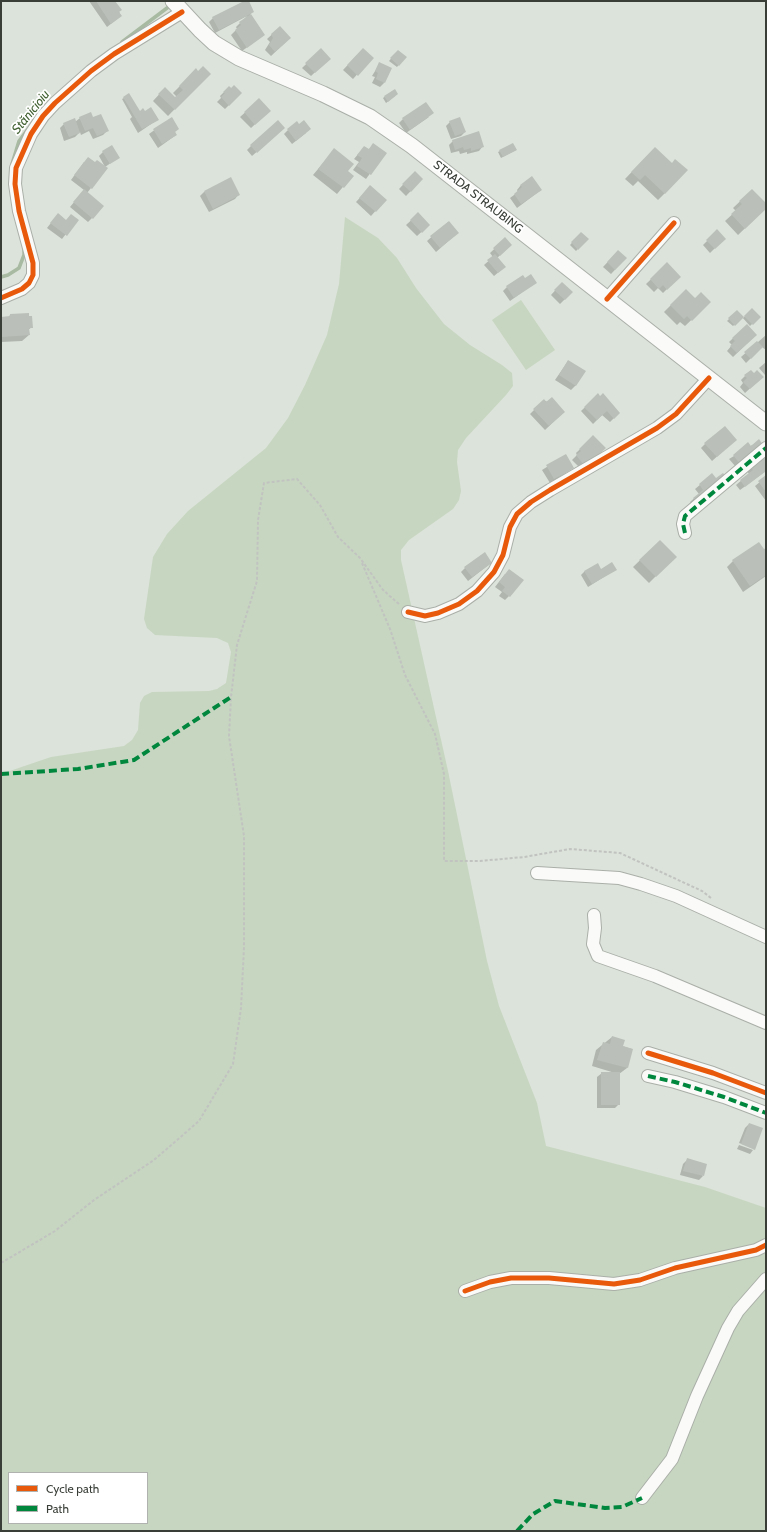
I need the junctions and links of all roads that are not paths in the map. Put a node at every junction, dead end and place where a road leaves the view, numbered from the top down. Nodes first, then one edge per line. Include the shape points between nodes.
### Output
1 (178, 7) edge
2 (674, 223) dead end
3 (1, 298) edge
4 (607, 299) junction
5 (709, 378) junction
6 (766, 423) edge
7 (766, 448) edge
8 (685, 533) dead end
9 (408, 612) road end
10 (537, 873) dead end
11 (594, 915) dead end
12 (766, 937) edge
13 (766, 1023) edge
14 (648, 1053) dead end
15 (648, 1076) dead end
16 (766, 1093) edge
17 (766, 1113) edge
18 (766, 1245) edge
19 (766, 1279) edge
20 (465, 1291) dead end
21 (642, 1498) dead end

1 - 3 street via 91,71 55,103 31,134 16,168 15,184 19,211 33,263 33,275 22,289
1 - 4 main road, STRADA STRAUBING via 214,43 239,58 370,117 412,146
2 - 4 street
4 - 5 main road, STRADA STRAUBING
5 - 6 main road, STRADA STRAUBING
5 - 9 street via 676,414 657,428 544,494 517,514 510,527 503,555 494,572 477,591 459,604 438,613 424,616
7 - 8 street via 685,516
10 - 12 street via 619,878 641,884 676,896
11 - 13 street via 593,944 598,956 655,976
14 - 16 street
15 - 17 street via 724,1097
18 - 20 street via 756,1250 675,1268 640,1280 614,1284 549,1278 511,1278
19 - 21 street via 738,1311 728,1328 672,1459

